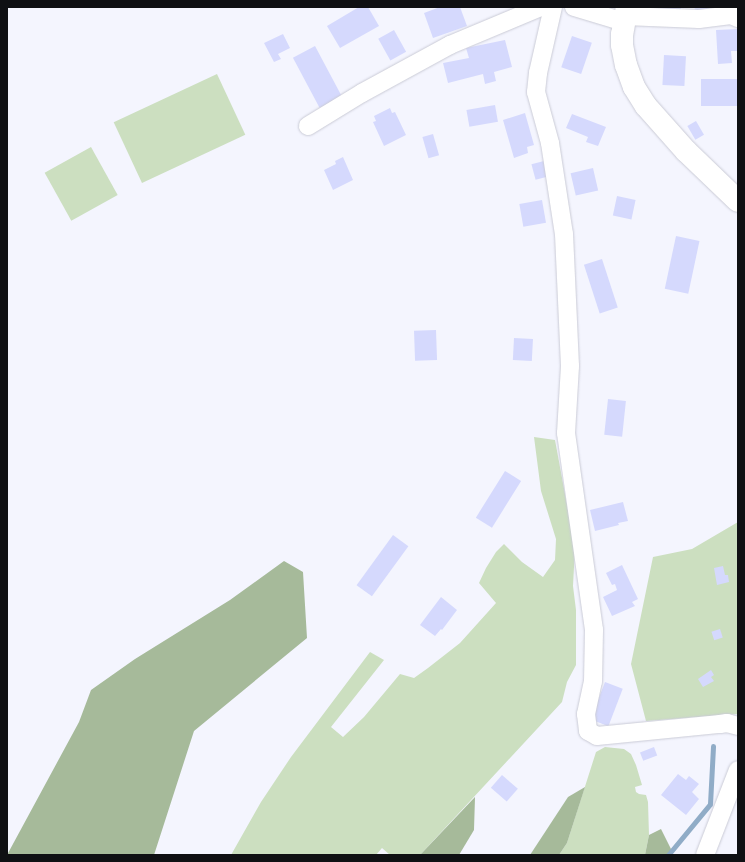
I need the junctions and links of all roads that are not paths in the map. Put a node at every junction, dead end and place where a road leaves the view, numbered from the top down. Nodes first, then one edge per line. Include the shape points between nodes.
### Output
1 (541, 7) edge
2 (553, 7) edge
3 (579, 8) edge
4 (625, 15) edge
5 (738, 18) edge
6 (308, 126) dead end
7 (738, 201) edge
8 (738, 726) edge
9 (738, 770) edge
10 (705, 855) edge

1 - 6 street via 450,45
2 - 8 street via 536,92 550,143 564,234 570,366 566,433 594,630 593,681 586,714 588,731 597,736 727,723
3 - 4 street
4 - 5 street via 699,19 731,16
4 - 7 street via 622,45 624,60 634,87 686,151
9 - 10 street

